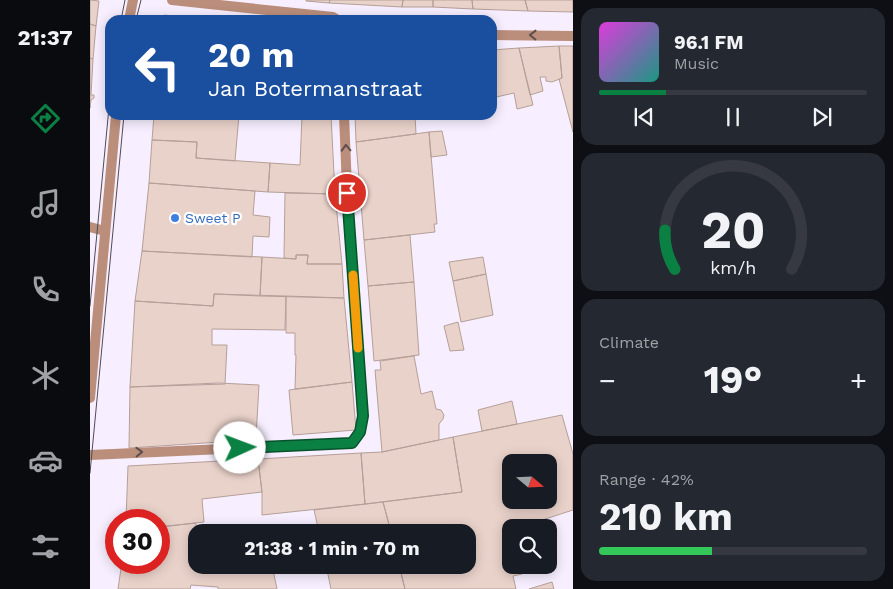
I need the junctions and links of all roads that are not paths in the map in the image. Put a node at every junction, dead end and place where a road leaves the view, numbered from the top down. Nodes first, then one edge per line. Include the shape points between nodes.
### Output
1 (133, 0) edge
2 (172, 0) edge
3 (130, 15) edge
4 (314, 15) edge
5 (497, 35) edge
6 (573, 36) edge
7 (116, 120) edge
8 (344, 120) edge
9 (90, 226) edge
10 (105, 231) junction
11 (90, 398) edge
12 (90, 455) edge

1 - 3 street
2 - 4 street
6 -> 5 street
7 - 10 street
12 -> 8 street via 352,443 360,432 363,416
9 - 10 street
10 - 11 street

